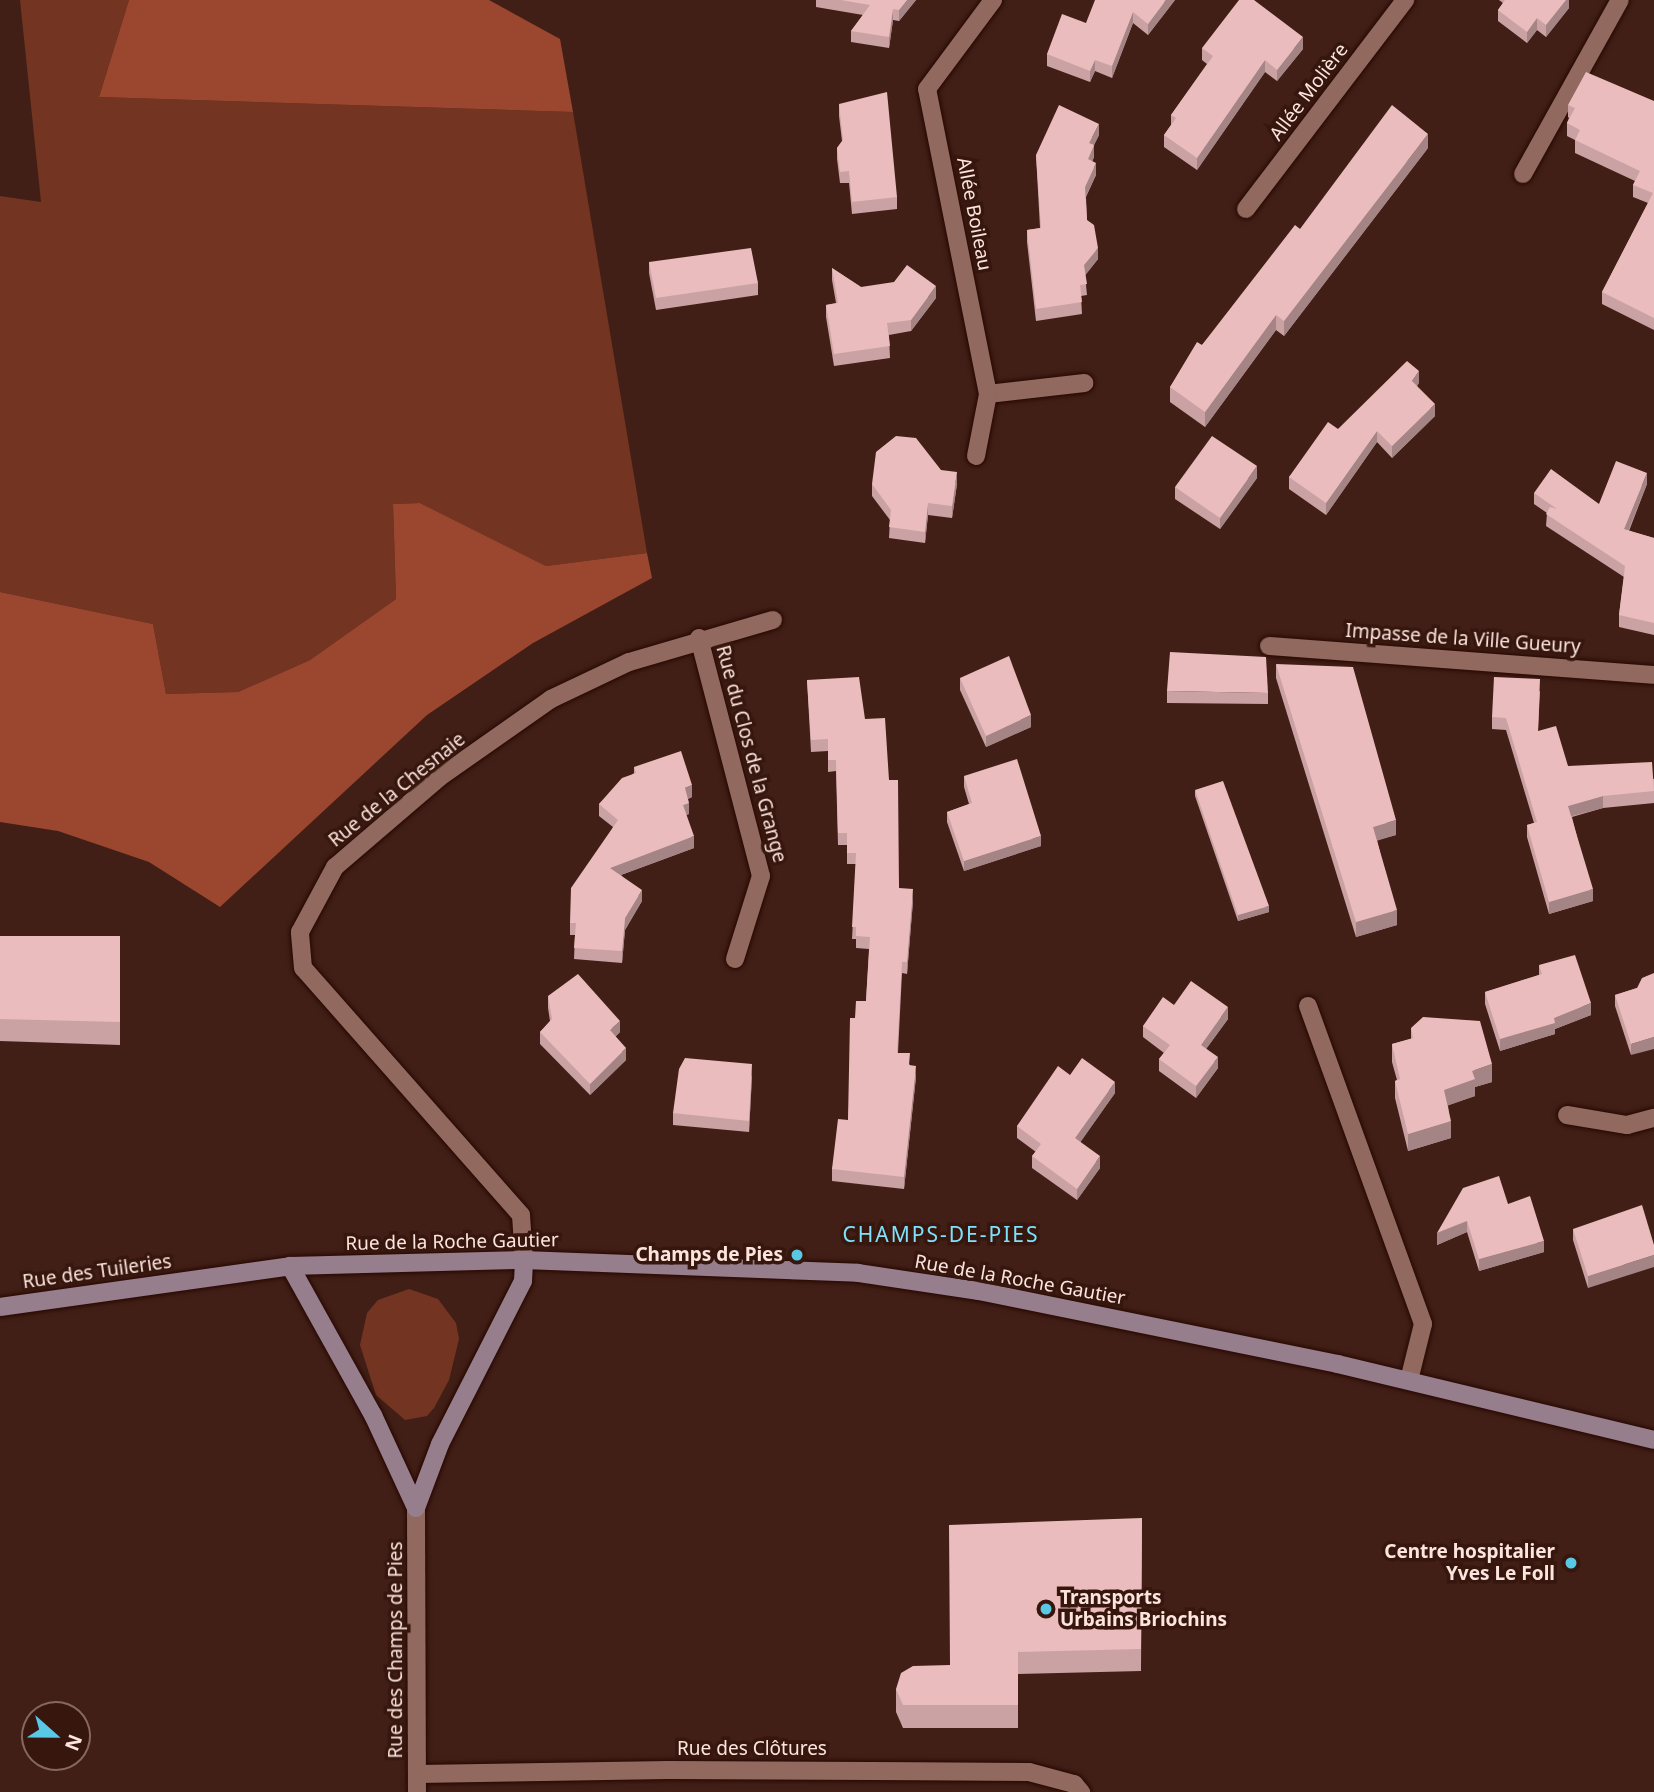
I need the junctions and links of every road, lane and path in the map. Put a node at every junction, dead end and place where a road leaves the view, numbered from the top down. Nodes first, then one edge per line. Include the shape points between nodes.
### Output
1 (993, 0) edge
2 (1405, 0) edge
3 (1620, 0) edge
4 (1524, 174) dead end
5 (1246, 209) dead end
6 (1084, 383) dead end
7 (988, 394) junction
8 (976, 456) dead end
9 (773, 621) dead end
10 (699, 638) junction
11 (1269, 646) dead end
12 (1654, 674) edge
13 (734, 960) dead end
14 (1308, 1006) dead end
15 (1567, 1115) dead end
16 (1654, 1118) edge
17 (524, 1260) junction
18 (290, 1266) junction
19 (200, 1279) joint
20 (0, 1307) edge
21 (1409, 1380) junction
22 (1654, 1440) edge
23 (416, 1508) junction
24 (417, 1783) edge
25 (1081, 1792) edge

1 - 7 street, Allée Boileau via 927,89
2 - 5 street, Allée Molière
3 - 4 street
6 - 7 street
7 - 8 street, Allée Boileau
9 - 10 street, Rue de la Chesnaie
10 - 13 street, Rue du Clos de la Grange via 761,876
10 - 17 street, Rue de la Chesnaie via 629,662 551,699 440,777 335,867 300,932 303,968 522,1215
11 - 12 street, Impasse de la Ville Gueury
14 - 21 street via 1423,1324
15 - 16 street via 1627,1125
17 - 18 street, Rue de la Roche Gautier
17 - 21 street, Rue de la Roche Gautier via 858,1273 1116,1318
17 - 23 street via 523,1281 440,1444
18 - 19 street, Rue de la Roche Gautier
18 - 23 street via 373,1415
19 - 20 street, Rue des Tuileries
21 - 22 street, Rue de la Roche Gautier
23 - 24 street, Rue des Champs de Pies
24 - 25 street, Rue des Clôtures via 668,1770 1029,1772 1074,1784

